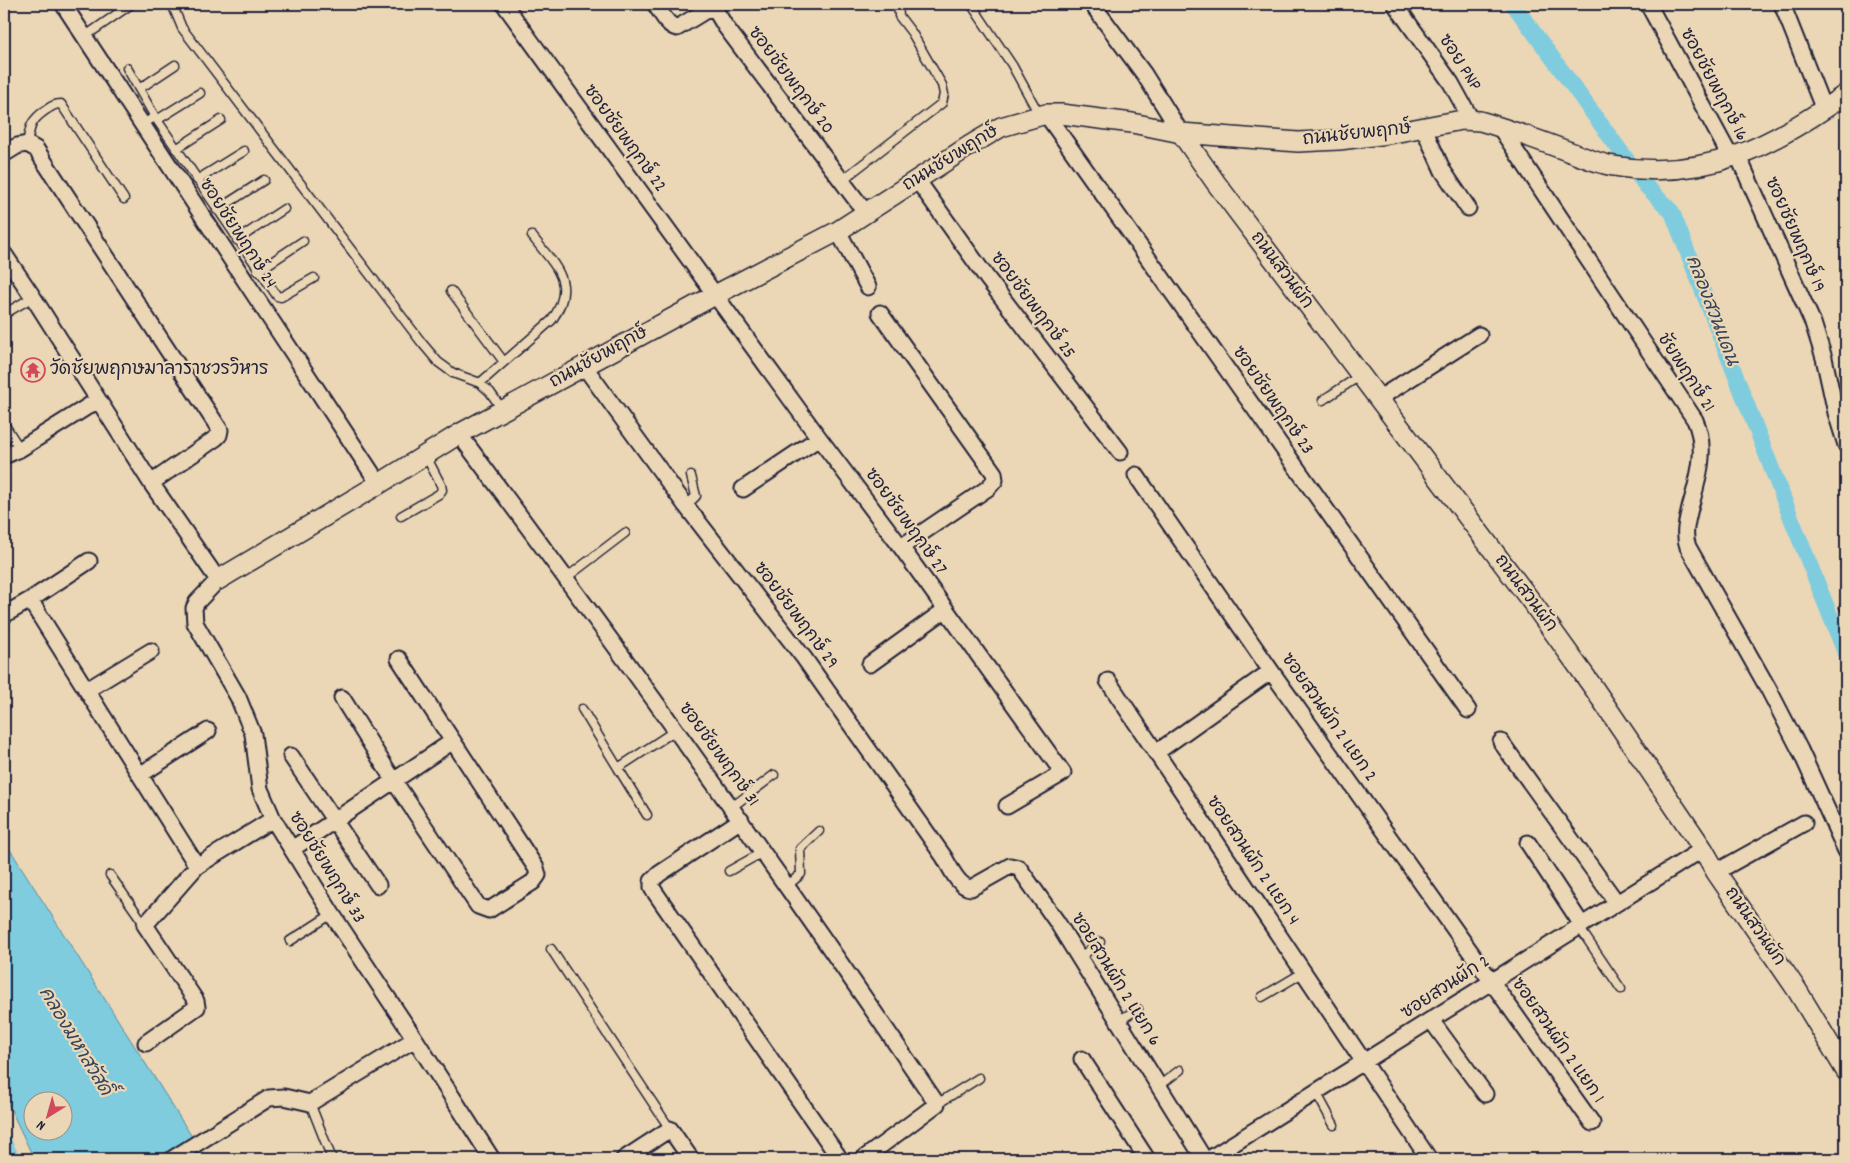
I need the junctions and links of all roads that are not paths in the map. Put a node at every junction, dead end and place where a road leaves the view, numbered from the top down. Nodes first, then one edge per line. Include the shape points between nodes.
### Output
1 (63, 4) edge
2 (172, 4) edge
3 (504, 4) edge
4 (655, 4) edge
5 (898, 4) edge
6 (971, 4) edge
7 (1092, 4) edge
8 (1395, 4) edge
9 (1648, 4) edge
10 (1782, 4) edge
11 (130, 5) edge
12 (712, 5) edge
13 (84, 37) junction
14 (175, 65) dead end
15 (127, 68) dead end
16 (139, 89) junction
17 (200, 93) dead end
18 (1846, 94) edge
19 (1824, 110) junction
20 (1043, 115) junction
21 (151, 120) junction
22 (221, 120) dead end
23 (1472, 120) junction
24 (1499, 126) junction
25 (1423, 127) junction
26 (1181, 133) junction
27 (27, 144) junction
28 (176, 149) junction
29 (244, 151) dead end
30 (4, 154) edge
31 (1734, 157) junction
32 (197, 180) junction
33 (264, 180) dead end
34 (842, 181) junction
35 (918, 181) junction
36 (124, 199) dead end
37 (1468, 208) dead end
38 (284, 209) dead end
39 (217, 210) junction
40 (866, 213) junction
41 (838, 231) junction
42 (532, 236) dead end
43 (237, 240) junction
44 (303, 241) dead end
45 (4, 254) edge
46 (258, 271) junction
47 (314, 278) dead end
48 (868, 287) dead end
49 (451, 291) dead end
50 (715, 295) junction
51 (33, 297) junction
52 (880, 312) dead end
53 (4, 314) edge
54 (1479, 334) dead end
55 (504, 362) junction
56 (584, 366) junction
57 (1361, 375) junction
58 (480, 383) junction
59 (1378, 399) junction
60 (98, 400) junction
61 (1323, 400) dead end
62 (503, 411) junction
63 (4, 424) edge
64 (459, 434) junction
65 (819, 438) junction
66 (1846, 445) edge
67 (20, 449) junction
68 (1120, 452) dead end
69 (4, 456) edge
70 (426, 456) junction
71 (1136, 475) dead end
72 (691, 476) dead end
73 (151, 483) junction
74 (379, 484) junction
75 (743, 489) dead end
76 (686, 506) junction
77 (401, 516) dead end
78 (625, 534) dead end
79 (901, 547) junction
80 (88, 561) dead end
81 (566, 578) junction
82 (218, 580) junction
83 (30, 600) junction
84 (946, 610) junction
85 (4, 615) edge
86 (151, 651) dead end
87 (398, 659) dead end
88 (870, 664) dead end
89 (1271, 671) junction
90 (1108, 681) dead end
91 (87, 690) junction
92 (342, 698) dead end
93 (582, 709) dead end
94 (1468, 710) dead end
95 (208, 730) dead end
96 (676, 730) junction
97 (453, 742) junction
98 (1501, 742) dead end
99 (1158, 752) junction
100 (291, 756) dead end
101 (618, 768) junction
102 (140, 775) junction
103 (774, 775) dead end
104 (394, 781) junction
105 (1007, 806) dead end
106 (737, 814) junction
107 (647, 815) dead end
108 (273, 819) junction
109 (336, 821) junction
110 (1804, 823) dead end
111 (819, 831) dead end
112 (1528, 843) dead end
113 (292, 849) junction
114 (1704, 849) junction
115 (1846, 851) edge
116 (763, 852) junction
117 (197, 866) junction
118 (729, 871) dead end
119 (1716, 872) junction
120 (110, 875) dead end
121 (378, 885) dead end
122 (787, 886) junction
123 (971, 888) joint
124 (1617, 904) junction
125 (332, 914) junction
126 (145, 925) junction
127 (1580, 926) junction
128 (290, 941) dead end
129 (1100, 942) dead end
130 (551, 949) dead end
131 (1079, 958) junction
132 (1304, 972) junction
133 (1492, 981) junction
134 (1620, 989) dead end
135 (1262, 997) dead end
136 (1138, 1009) dead end
137 (1431, 1020) junction
138 (1118, 1021) junction
139 (415, 1039) junction
140 (146, 1043) dead end
141 (1082, 1060) dead end
142 (1364, 1062) junction
143 (1180, 1070) dead end
144 (1846, 1071) edge
145 (979, 1078) dead end
146 (1159, 1086) junction
147 (1316, 1092) junction
148 (1485, 1094) dead end
149 (310, 1103) junction
150 (936, 1104) junction
151 (1592, 1123) dead end
152 (1334, 1125) dead end
153 (670, 1129) junction
154 (172, 1159) edge
155 (332, 1159) edge
156 (492, 1159) edge
157 (624, 1159) edge
158 (691, 1159) edge
159 (840, 1159) edge
160 (863, 1159) edge
161 (1147, 1159) edge
162 (1204, 1159) edge
163 (1429, 1159) edge

1 - 13 street, ซอยชัยพฤกษ์ 24
2 - 58 lane via 182,28 422,343 452,373
3 - 50 street, ซอยชัยพฤกษ์ 22
4 - 12 street, ซอยชัยพฤกษ์ 20 via 667,22 677,28
5 - 34 lane via 899,16 942,85 942,103
6 - 20 lane
7 - 26 street via 1144,74
8 - 23 street, ซอย PNP via 1451,83
9 - 31 street, ซอยชัยพฤกษ์ 16
10 - 19 street
11 - 13 lane
12 - 34 street, ซอยชัยพฤกษ์ 20
13 - 21 street, ซอยชัยพฤกษ์ 24
14 - 16 lane
15 - 16 lane
16 - 21 lane
17 - 21 lane
18 - 19 street, ถนนชัยพฤกษ์
19 - 31 street, ถนนชัยพฤกษ์ via 1790,131
20 - 26 street, ถนนชัยพฤกษ์ via 1079,116
20 - 35 street, ถนนชัยพฤกษ์ via 1001,127
20 - 94 street, ซอยชัยพฤกษ์ 23
21 - 28 lane
21 - 74 street, ซอยชัยพฤกษ์ 24
22 - 28 lane
23 - 24 street, ถนนชัยพฤกษ์
23 - 25 street, ถนนชัยพฤกษ์
24 - 31 street, ถนนชัยพฤกษ์ via 1612,166 1659,171 1708,165
24 - 115 street, ชัยพฤกษ์ 21 via 1695,420 1701,438 1701,463 1685,534 1688,547 1787,724
25 - 26 street, ถนนชัยพฤกษ์ via 1349,139 1298,142
25 - 37 street via 1443,171
26 - 57 street, ถนนสวนผัก
27 - 30 street
27 - 36 lane via 32,121 56,104 61,104
27 - 73 street via 36,149 220,430 216,438
28 - 32 lane
29 - 32 lane
31 - 66 street, ซอยชัยพฤกษ์ 19 via 1812,323
32 - 39 lane
33 - 39 lane
34 - 40 street, ซอยชัยพฤกษ์ 20
35 - 40 street, ถนนชัยพฤกษ์
35 - 68 street, ซอยชัยพฤกษ์ 25 via 987,278
38 - 43 lane
39 - 43 lane
40 - 41 street, ถนนชัยพฤกษ์
41 - 48 street
41 - 50 street, ถนนชัยพฤกษ์
42 - 55 lane via 558,268 564,290 552,320
43 - 46 lane
44 - 46 lane
45 - 51 street
46 - 47 lane via 273,293 281,297
49 - 55 lane
50 - 56 street, ถนนชัยพฤกษ์
50 - 65 street, ซอยชัยพฤกษ์ 27
51 - 53 lane
51 - 60 street
52 - 79 street via 994,473 995,480
54 - 59 street
55 - 58 lane
56 - 62 street, ถนนชัยพฤกษ์
56 - 76 street, ซอยชัยพฤกษ์ 29
57 - 59 street, ถนนสวนผัก
57 - 61 lane
58 - 62 lane
59 - 114 street, ถนนสวนผัก via 1534,605
60 - 67 street
60 - 73 street
62 - 64 street, ถนนชัยพฤกษ์
63 - 67 lane
64 - 70 street, ถนนชัยพฤกษ์
64 - 81 street, ซอยชัยพฤกษ์ 31
65 - 75 street
65 - 79 street, ซอยชัยพฤกษ์ 27
67 - 69 street
70 - 74 street, ถนนชัยพฤกษ์
70 - 77 lane via 442,490
71 - 89 street, ซอยสวนผัก 2 แยก 2
72 - 76 lane via 696,496
73 - 82 street
74 - 82 street, ถนนชัยพฤกษ์
76 - 123 street, ซอยชัยพฤกษ์ 29 via 804,658 961,884
78 - 81 lane
79 - 84 street, ซอยชัยพฤกษ์ 27
80 - 83 street
81 - 96 street, ซอยชัยพฤกษ์ 31
82 - 108 street, ซอยชัยพฤกษ์ 33 via 197,602 195,623 238,697 253,734 260,789
83 - 85 street
83 - 91 street
84 - 88 street
84 - 105 street, ซอยชัยพฤกษ์ 27 via 1062,773
86 - 91 street
87 - 97 street
89 - 99 street
89 - 133 street, ซอยสวนผัก 2 แยก 2
90 - 99 street, ซอยสวนผัก 2 แยก 4
91 - 102 street
92 - 104 street
93 - 101 lane
95 - 102 street
96 - 101 lane
96 - 106 street, ซอยชัยพฤกษ์ 31
97 - 104 street
97 - 104 street via 536,868 538,875 533,882 489,910 478,906
98 - 124 street
99 - 132 street, ซอยสวนผัก 2 แยก 4
100 - 109 street
101 - 107 lane
102 - 117 street
103 - 106 lane
104 - 109 street
106 - 116 street, ซอยชัยพฤกษ์ 31
106 - 159 street via 659,874 652,881 652,888
108 - 113 street, ซอยชัยพฤกษ์ 33
108 - 117 street
109 - 113 street
109 - 121 street
110 - 119 street
111 - 122 lane via 800,849 801,874
112 - 127 street
113 - 125 street, ซอยชัยพฤกษ์ 33
114 - 119 street, ถนนสวนผัก
114 - 124 street, ซอยสวนผัก 2
116 - 118 lane
116 - 122 street, ซอยชัยพฤกษ์ 31
117 - 126 street
119 - 144 street, ถนนสวนผัก via 1797,990
120 - 126 lane
122 - 150 street, ซอยชัยพฤกษ์ 31
123 - 131 street, ซอยสวนผัก 2 แยก 6 via 1010,866 1016,866
124 - 127 street, ซอยสวนผัก 2
125 - 128 lane
125 - 139 street, ซอยชัยพฤกษ์ 33
126 - 140 street via 196,1001 197,1008
127 - 133 street, ซอยสวนผัก 2
127 - 134 lane
129 - 131 lane
130 - 153 lane
131 - 138 street, ซอยสวนผัก 2 แยก 6
132 - 135 lane
132 - 142 street, ซอยสวนผัก 2 แยก 4
133 - 137 street, ซอยสวนผัก 2
133 - 151 street, ซอยสวนผัก 2 แยก 1
136 - 138 lane
137 - 142 street, ซอยสวนผัก 2
137 - 148 street
138 - 146 street, ซอยสวนผัก 2 แยก 6
139 - 149 street
139 - 156 street, ซอยชัยพฤกษ์ 33
141 - 161 street
142 - 147 street, ซอยสวนผัก 2
142 - 163 street, ซอยสวนผัก 2 แยก 4
143 - 146 lane
145 - 150 lane
146 - 162 street, ซอยสวนผัก 2 แยก 6
147 - 152 lane
147 - 162 street, ซอยสวนผัก 2
149 - 154 street via 284,1097 269,1098
149 - 155 lane
150 - 160 street
153 - 157 street
153 - 158 street

